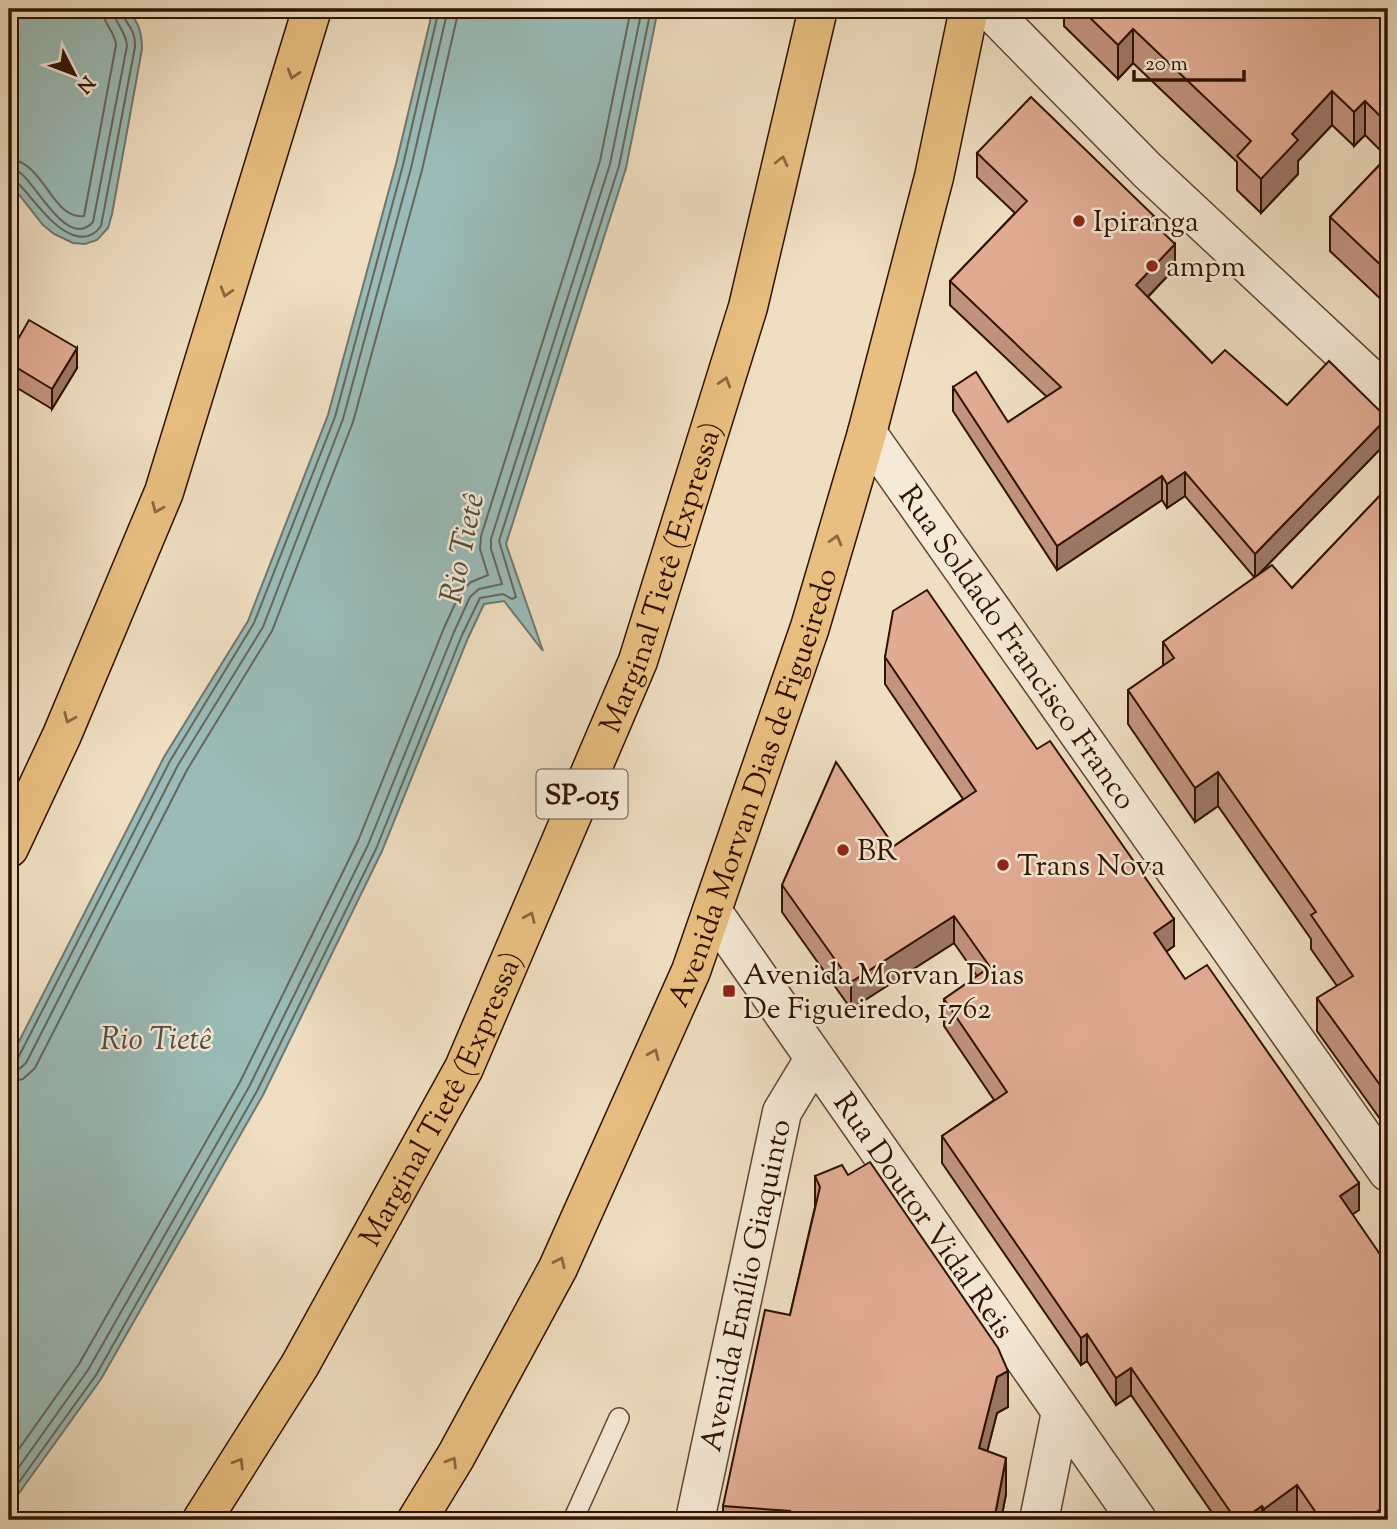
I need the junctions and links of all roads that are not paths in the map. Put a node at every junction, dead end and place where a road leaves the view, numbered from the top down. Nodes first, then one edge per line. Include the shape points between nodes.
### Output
1 (312, 9) edge
2 (818, 9) edge
3 (969, 9) edge
4 (989, 9) edge
5 (1388, 395) edge
6 (867, 433) junction
7 (9, 848) edge
8 (712, 911) junction
9 (814, 1059) junction
10 (1388, 1172) edge
11 (1061, 1412) junction
12 (620, 1418) dead end
13 (202, 1520) edge
14 (417, 1520) edge
15 (573, 1520) edge
16 (695, 1520) edge
17 (1039, 1520) edge
18 (1136, 1520) edge

1 -> 7 highway via 164,492
13 -> 2 highway, Marginal Tietê (Expressa) / SP-015 via 300,1365 464,1068 638,661 748,307
3 - 6 highway, Avenida Morvan Dias de Figueiredo via 933,177
4 - 5 street via 1147,170
8 -> 6 highway, Avenida Morvan Dias de Figueiredo via 806,640
6 - 10 street, Rua Soldado Francisco Franco
8 - 9 street, Rua Doutor Vidal Reis
14 -> 8 highway, Avenida Morvan Dias de Figueiredo via 558,1268 691,971
9 - 11 street, Rua Doutor Vidal Reis
9 - 16 street, Avenida Emílio Giaquinto via 782,1112
11 - 17 street
11 - 18 street, Rua Doutor Vidal Reis
12 - 15 lane

